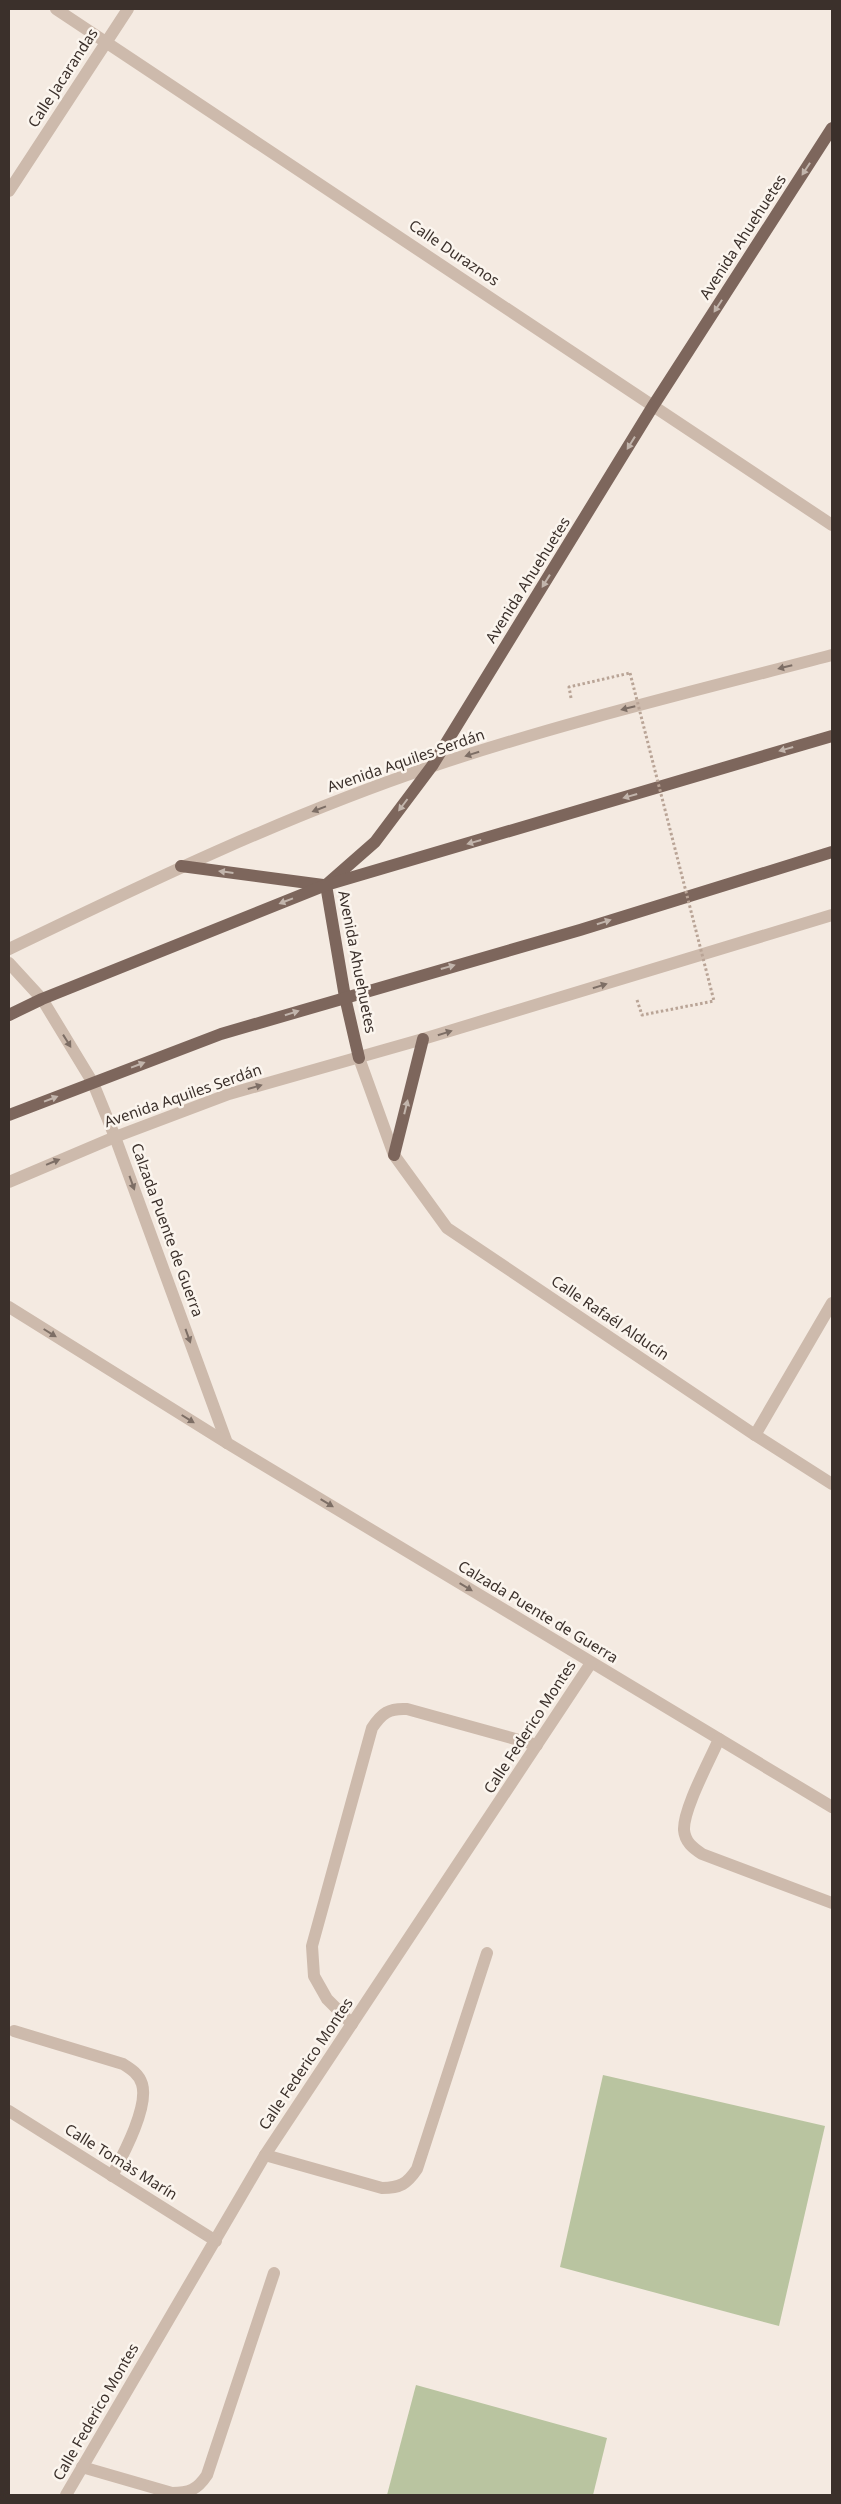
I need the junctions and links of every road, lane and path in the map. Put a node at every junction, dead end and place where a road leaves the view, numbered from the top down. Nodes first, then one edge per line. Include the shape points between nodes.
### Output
1 (56, 9) edge
2 (128, 9) edge
3 (107, 42) junction
4 (832, 128) edge
5 (9, 191) edge
6 (653, 406) junction
7 (832, 525) edge
8 (832, 655) edge
9 (568, 687) dead end
10 (832, 736) edge
11 (432, 766) junction
12 (832, 852) edge
13 (181, 866) junction
14 (326, 885) junction
15 (832, 915) edge
16 (9, 948) edge
17 (9, 963) edge
18 (344, 997) junction
19 (42, 1000) junction
20 (9, 1015) edge
21 (642, 1015) dead end
22 (423, 1039) junction
23 (358, 1058) junction
24 (93, 1083) junction
25 (9, 1115) edge
26 (115, 1137) junction
27 (394, 1155) junction
28 (9, 1182) edge
29 (832, 1303) edge
30 (9, 1307) edge
31 (755, 1435) junction
32 (228, 1443) junction
33 (832, 1484) edge
34 (591, 1663) junction
35 (719, 1739) junction
36 (537, 1745) junction
37 (832, 1807) edge
38 (832, 1903) edge
39 (487, 1953) dead end
40 (352, 2024) junction
41 (14, 2031) dead end
42 (9, 2111) edge
43 (265, 2155) junction
44 (112, 2176) junction
45 (216, 2241) junction
46 (274, 2273) dead end
47 (82, 2467) junction
48 (66, 2495) edge

1 - 3 street, Calle Duraznos
2 - 3 street, Calle Jacarandas
3 - 5 street, Calle Jacarandas
3 - 6 street, Calle Duraznos
4 -> 6 main road, Avenida Ahuehuetes
6 - 7 street, Calle Duraznos
6 -> 11 main road, Avenida Ahuehuetes
8 -> 11 street, Avenida Aquiles Serdán via 576,721
9 - 21 path, bridge via 630,673 714,1001
10 -> 14 main road
11 -> 13 street, Avenida Aquiles Serdán via 294,818
11 -> 14 main road, Avenida Ahuehuetes via 375,842
18 -> 12 main road via 580,930
14 -> 13 main road
13 - 16 street, Avenida Aquiles Serdán
14 - 18 main road, Avenida Ahuehuetes
14 -> 19 main road
22 -> 15 street, Avenida Aquiles Serdán
17 - 19 street, Calzada Puente de Guerra
18 - 23 main road, Avenida Ahuehuetes
24 -> 18 main road via 221,1034
19 - 20 main road
19 -> 24 street, Calzada Puente de Guerra
22 - 23 street, Avenida Aquiles Serdán
27 -> 22 main road
26 -> 23 street, Avenida Aquiles Serdán via 228,1094
23 - 27 street, Calle Rafaél Alducín
25 -> 24 main road
24 - 26 street, Calzada Puente de Guerra
28 -> 26 street, Avenida Aquiles Serdán
26 -> 32 street, Calzada Puente de Guerra
27 - 31 street, Calle Rafaél Alducín via 446,1228
29 - 31 street
30 -> 32 street, Calzada Puente de Guerra
31 - 33 street, Calle Rafaél Alducín
32 -> 34 street, Calzada Puente de Guerra
34 - 35 street, Calzada Puente de Guerra
34 - 36 street, Calle Federico Montes
35 - 37 street, Calzada Puente de Guerra
35 - 38 street via 686,1817 684,1832 690,1846 702,1854
36 - 40 street, Calle Federico Montes
36 - 40 street via 407,1709 393,1708 380,1715 372,1728 312,1946 314,1976 327,1999
39 - 43 street via 417,2169 409,2181 396,2188 382,2188
40 - 43 street, Calle Federico Montes
41 - 44 street via 123,2064 135,2072 142,2084 142,2098 133,2135
42 - 44 street, Calle Tomàs Marín
43 - 45 street, Calle Federico Montes
44 - 45 street, Calle Tomàs Marín
45 - 47 street, Calle Federico Montes
46 - 47 street via 207,2475 199,2487 186,2493 172,2494
47 - 48 street, Calle Federico Montes

